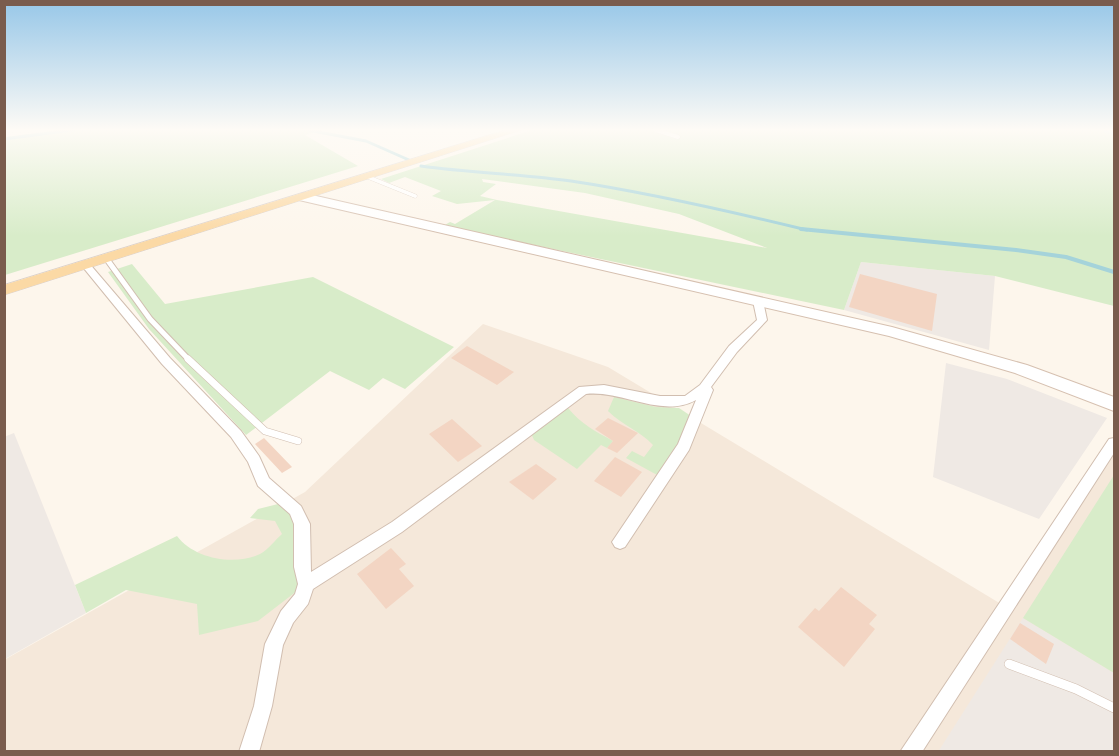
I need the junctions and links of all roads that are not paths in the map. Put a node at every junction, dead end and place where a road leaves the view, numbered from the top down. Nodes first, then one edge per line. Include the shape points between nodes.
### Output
1 (405, 165) edge
2 (368, 177) junction
3 (415, 196) dead end
4 (303, 197) junction
5 (106, 258) junction
6 (85, 264) junction
7 (4, 290) edge
8 (758, 301) junction
9 (709, 383) junction
10 (1114, 404) edge
11 (298, 441) dead end
12 (1114, 443) edge
13 (620, 542) dead end
14 (306, 584) junction
15 (1009, 664) dead end
16 (1114, 708) edge
17 (914, 750) edge
18 (249, 752) edge

1 - 2 main road
2 - 3 lane
2 - 4 main road
4 - 5 main road
4 - 8 street
5 - 6 main road
5 - 11 lane via 150,319 211,383 265,430
6 - 7 main road
6 - 14 street via 165,361 236,434 263,482 296,510 302,524
8 - 9 street via 762,320 732,350
8 - 10 street via 892,332 1011,366
9 - 13 street via 684,446
9 - 14 street via 687,402 672,403 611,390 583,390 397,527
12 - 17 street
14 - 18 street via 303,598 287,617 274,644 263,706
15 - 16 lane via 1098,697

